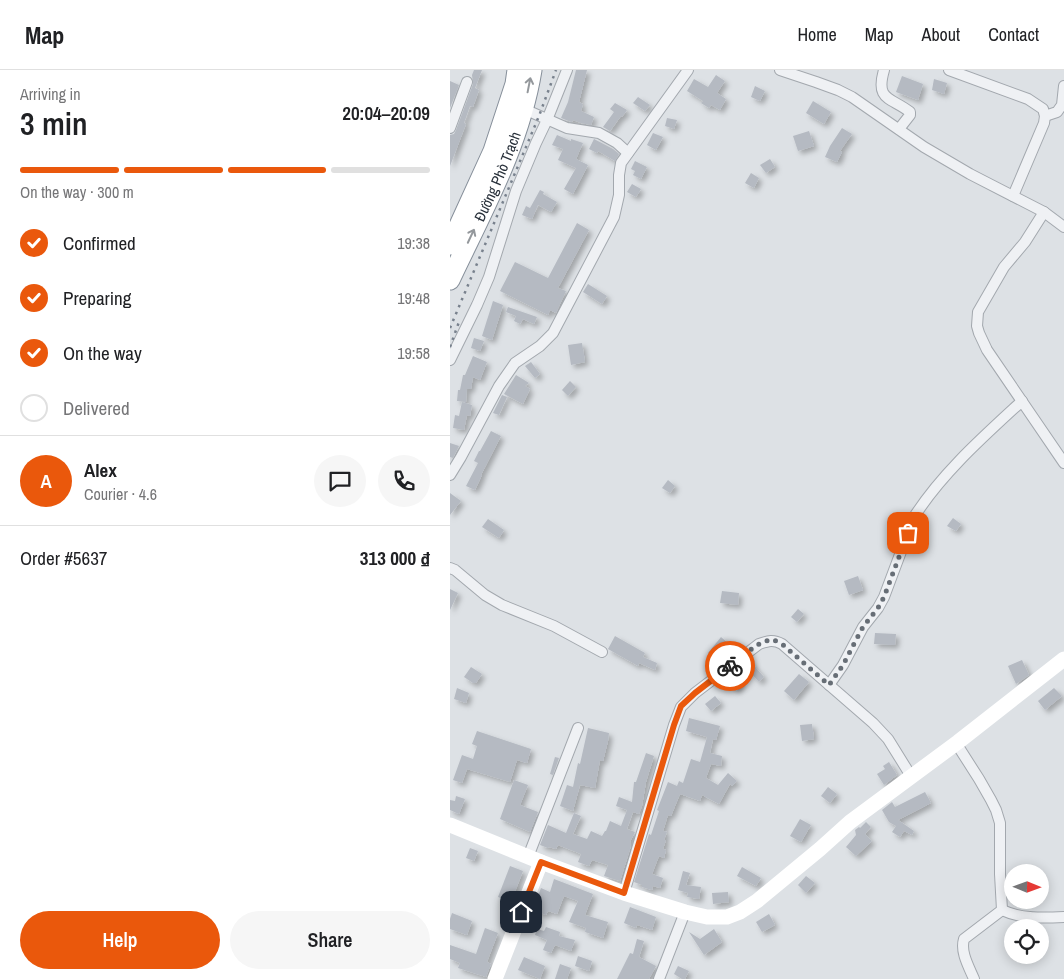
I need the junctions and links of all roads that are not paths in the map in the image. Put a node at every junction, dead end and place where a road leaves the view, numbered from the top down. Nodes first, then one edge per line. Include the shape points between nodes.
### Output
1 (517, 70) edge
2 (532, 70) edge
3 (566, 70) edge
4 (688, 70) edge
5 (780, 70) edge
6 (884, 70) edge
7 (949, 70) edge
8 (467, 82) dead end
9 (1064, 86) edge
10 (524, 109) junction
11 (1045, 116) junction
12 (547, 120) junction
13 (450, 128) edge
14 (899, 130) junction
15 (628, 153) junction
16 (500, 154) junction
17 (1013, 196) junction
18 (1044, 212) junction
19 (455, 222) edge
20 (1064, 227) edge
21 (450, 245) edge
22 (450, 280) edge
23 (450, 360) edge
24 (1022, 401) junction
25 (1064, 463) edge
26 (450, 475) edge
27 (450, 568) edge
28 (602, 652) dead end
29 (1064, 659) edge
30 (829, 685) junction
31 (578, 728) dead end
32 (956, 743) junction
33 (912, 776) junction
34 (450, 825) edge
35 (535, 860) junction
36 (624, 893) junction
37 (1002, 910) junction
38 (684, 912) junction
39 (1064, 917) edge
40 (495, 979) edge
41 (659, 979) edge
42 (974, 979) edge

1 - 16 highway, Đường Phò Trạch
10 -> 2 highway, Đường Phò Trạch
3 - 12 street
4 - 15 street
5 - 14 street via 852,96
6 - 14 street via 881,85 885,96 910,112
7 - 11 street via 1028,100 1042,109
8 - 13 street
9 - 11 street via 1062,104 1057,112
10 - 12 street
10 - 16 highway, Đường Phò Trạch
11 - 17 street
12 - 15 street via 567,128 599,133
12 - 23 street via 516,192 489,277
14 - 17 street via 970,174
15 - 26 street via 621,163 614,217 552,333 540,346 515,363
16 - 19 highway, Đường Phò Trạch
22 -> 16 highway, Đường Phò Trạch
17 - 18 street
18 - 20 street
18 - 24 street via 1004,267 977,318 979,333 988,350
19 - 21 highway, Đường Phò Trạch
24 - 25 street
24 - 30 street via 978,441 921,506 884,597
27 - 28 street via 502,605 554,626
29 - 32 main road
30 - 33 street via 888,738
30 - 36 street via 782,644 768,640 681,706
31 - 35 street
32 - 33 main road
32 - 37 street via 983,786 1000,823
33 - 38 main road via 850,822 748,908 719,917
34 - 35 main road
35 - 36 main road
35 - 40 main road
36 - 38 main road
37 - 39 street via 1018,916
37 - 42 street via 964,939 963,951
38 - 41 street

